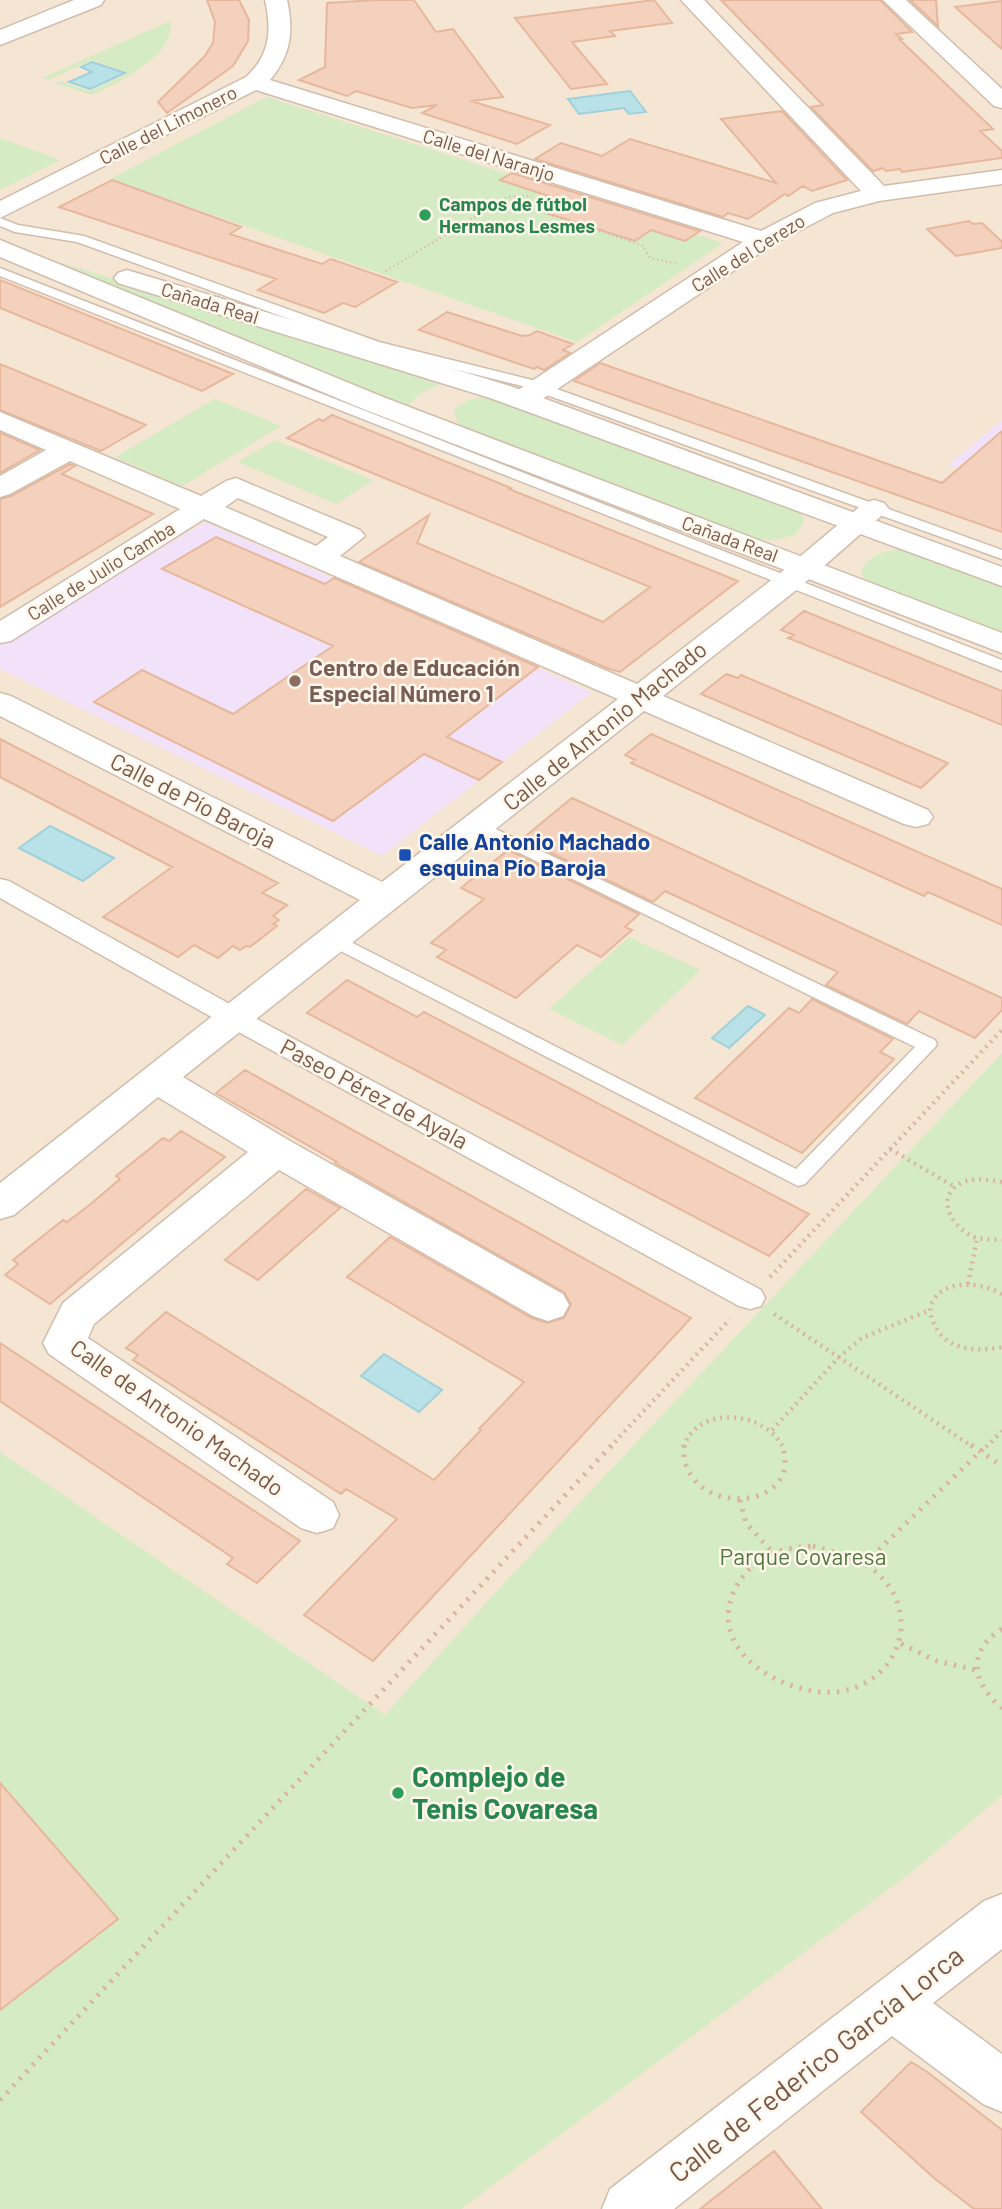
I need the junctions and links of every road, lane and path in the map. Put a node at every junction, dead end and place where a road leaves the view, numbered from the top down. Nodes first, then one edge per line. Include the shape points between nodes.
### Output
1 (93, 0) edge
2 (276, 0) edge
3 (692, 0) edge
4 (894, 0) edge
5 (0, 38) edge
6 (254, 82) junction
7 (1002, 101) edge
8 (1002, 177) edge
9 (878, 194) junction
10 (538, 197) dead end
11 (546, 199) dead end
12 (555, 202) dead end
13 (0, 211) edge
14 (548, 214) dead end
15 (0, 222) edge
16 (763, 240) junction
17 (0, 242) edge
18 (0, 248) edge
19 (686, 265) dead end
20 (386, 271) dead end
21 (0, 272) edge
22 (521, 393) junction
23 (0, 420) edge
24 (458, 437) junction
25 (68, 450) junction
26 (0, 488) edge
27 (202, 508) junction
28 (866, 516) junction
29 (1002, 555) edge
30 (797, 574) junction
31 (1002, 577) edge
32 (0, 634) edge
33 (1002, 644) edge
34 (1002, 666) edge
35 (639, 697) junction
36 (0, 703) edge
37 (916, 817) dead end
38 (479, 826) junction
39 (0, 887) edge
40 (387, 898) junction
41 (333, 940) junction
42 (234, 1018) junction
43 (1002, 1030) edge
44 (156, 1078) junction
45 (890, 1149) junction
46 (276, 1151) junction
47 (1002, 1182) edge
48 (955, 1187) junction
49 (0, 1205) edge
50 (977, 1238) junction
51 (1002, 1240) edge
52 (968, 1284) junction
53 (1002, 1294) edge
54 (750, 1298) junction
55 (548, 1305) dead end
56 (930, 1310) junction
57 (1002, 1348) edge
58 (840, 1356) junction
59 (772, 1430) junction
60 (1002, 1431) edge
61 (981, 1452) junction
62 (1002, 1466) edge
63 (740, 1500) junction
64 (317, 1515) dead end
65 (774, 1554) junction
66 (865, 1563) junction
67 (1002, 1629) edge
68 (901, 1644) junction
69 (976, 1670) junction
70 (1002, 1708) edge
71 (1002, 1918) edge
72 (893, 2005) junction
73 (1002, 2085) edge
74 (0, 2101) edge
75 (630, 2209) edge

1 - 5 street
2 - 6 street, Calle del Limonero via 282,39 273,63
3 - 9 street
4 - 7 street
6 - 13 street, Calle del Limonero
6 - 16 street, Calle del Naranjo
8 - 9 street, Calle del Cerezo
9 - 16 street, Calle del Cerezo via 824,208
10 - 20 path via 507,197
11 - 12 path
14 - 19 path via 642,245 654,259
15 - 22 lane via 80,239
16 - 22 street, Calle del Cerezo
17 - 22 street, Cañada Real
18 - 24 street, Cañada Real
21 - 30 lane
22 - 24 street, Cañada Real via 465,391 446,400 439,411
22 - 28 street, Cañada Real
23 - 25 street
24 - 30 street, Cañada Real
25 - 26 street
25 - 27 street
27 - 32 street, Calle de Julio Camba
27 - 35 street
28 - 29 lane
28 - 30 street, Calle de Antonio Machado
28 - 31 street, Cañada Real
30 - 33 street, Cañada Real
30 - 34 lane
30 - 35 street, Calle de Antonio Machado
35 - 37 street
35 - 38 street, Calle de Antonio Machado
36 - 40 street, Calle de Pío Baroja
38 - 40 street, Calle de Antonio Machado
38 - 41 lane via 928,1045 798,1179
39 - 42 street, Paseo Pérez de Ayala
40 - 41 street, Calle de Antonio Machado
41 - 42 street, Calle de Antonio Machado
42 - 44 street, Calle de Antonio Machado
42 - 54 street, Paseo Pérez de Ayala
43 - 45 path
44 - 46 street
44 - 49 street, Calle de Antonio Machado
45 - 48 path
45 - 54 path
46 - 55 street
46 - 64 street, Calle de Antonio Machado via 78,1314 64,1343
47 - 48 path via 979,1178
48 - 50 path via 948,1195 948,1216 964,1233
50 - 51 path
50 - 52 path
52 - 53 path
52 - 56 path via 942,1291
54 - 58 path
54 - 74 path
56 - 57 path via 937,1332 959,1348
56 - 58 path via 862,1338
58 - 59 path
58 - 61 path
59 - 63 path via 787,1455 781,1480 756,1497
59 - 63 path via 758,1421 723,1416 706,1421 684,1442 685,1470 694,1483 707,1492
60 - 61 path
61 - 62 path
61 - 66 path
63 - 65 path via 740,1514
65 - 66 path via 813,1546 840,1551
65 - 68 path via 742,1574 731,1595 728,1618 735,1642 750,1664 772,1680 798,1690 850,1690 874,1680 891,1664
66 - 68 path via 886,1580 898,1600 904,1622
67 - 69 path via 985,1640 977,1654
68 - 69 path via 926,1659
69 - 70 path via 981,1687
71 - 72 street, Calle de Federico García Lorca
72 - 73 street
72 - 75 street, Calle de Federico García Lorca

